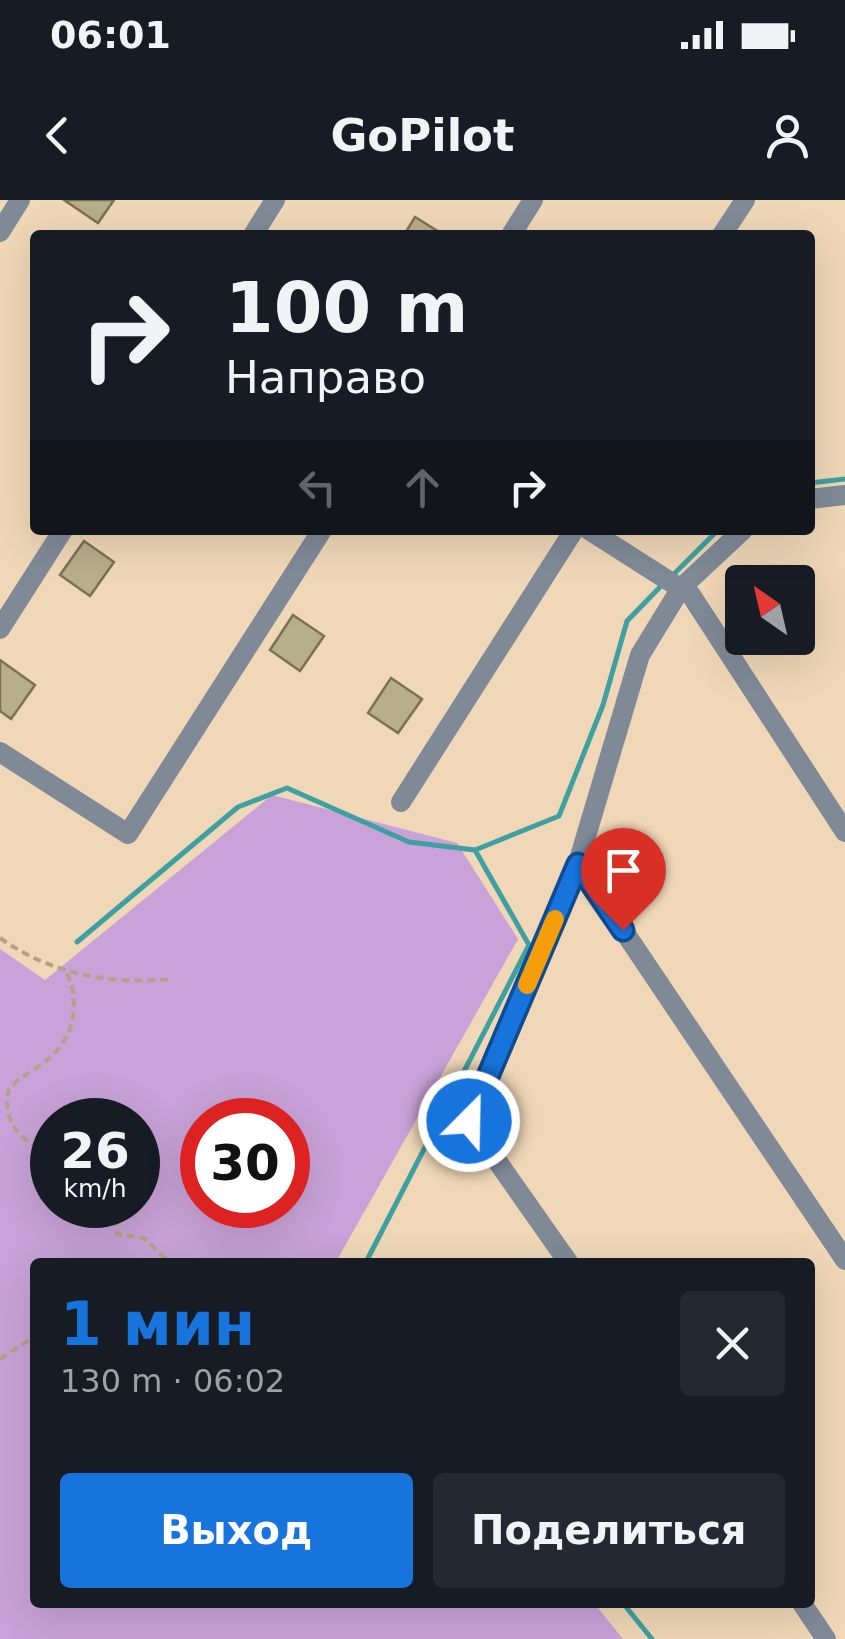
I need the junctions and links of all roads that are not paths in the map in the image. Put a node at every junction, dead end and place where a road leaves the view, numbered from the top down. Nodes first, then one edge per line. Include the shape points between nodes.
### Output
1 (20, 200) edge
2 (275, 200) edge
3 (533, 200) edge
4 (745, 200) edge
5 (256, 230) edge
6 (514, 230) edge
7 (725, 230) edge
8 (0, 232) edge
9 (845, 495) edge
10 (815, 498) edge
11 (61, 535) edge
12 (319, 535) edge
13 (571, 535) edge
14 (597, 535) edge
15 (738, 535) edge
16 (681, 588) junction
17 (0, 629) edge
18 (0, 752) edge
19 (400, 802) dead end
20 (845, 832) edge
21 (578, 864) junction
22 (565, 1258) edge
23 (845, 1260) edge
24 (806, 1608) edge
25 (826, 1639) edge

1 - 8 street
2 - 5 street
3 - 6 street
4 - 7 street
9 - 10 street
11 - 17 street
12 - 18 street via 128,834
13 - 19 street
14 - 16 street
15 - 16 street
16 - 20 street
16 - 21 street via 640,655
21 - 22 street via 469,1121
21 - 23 street
24 - 25 street

